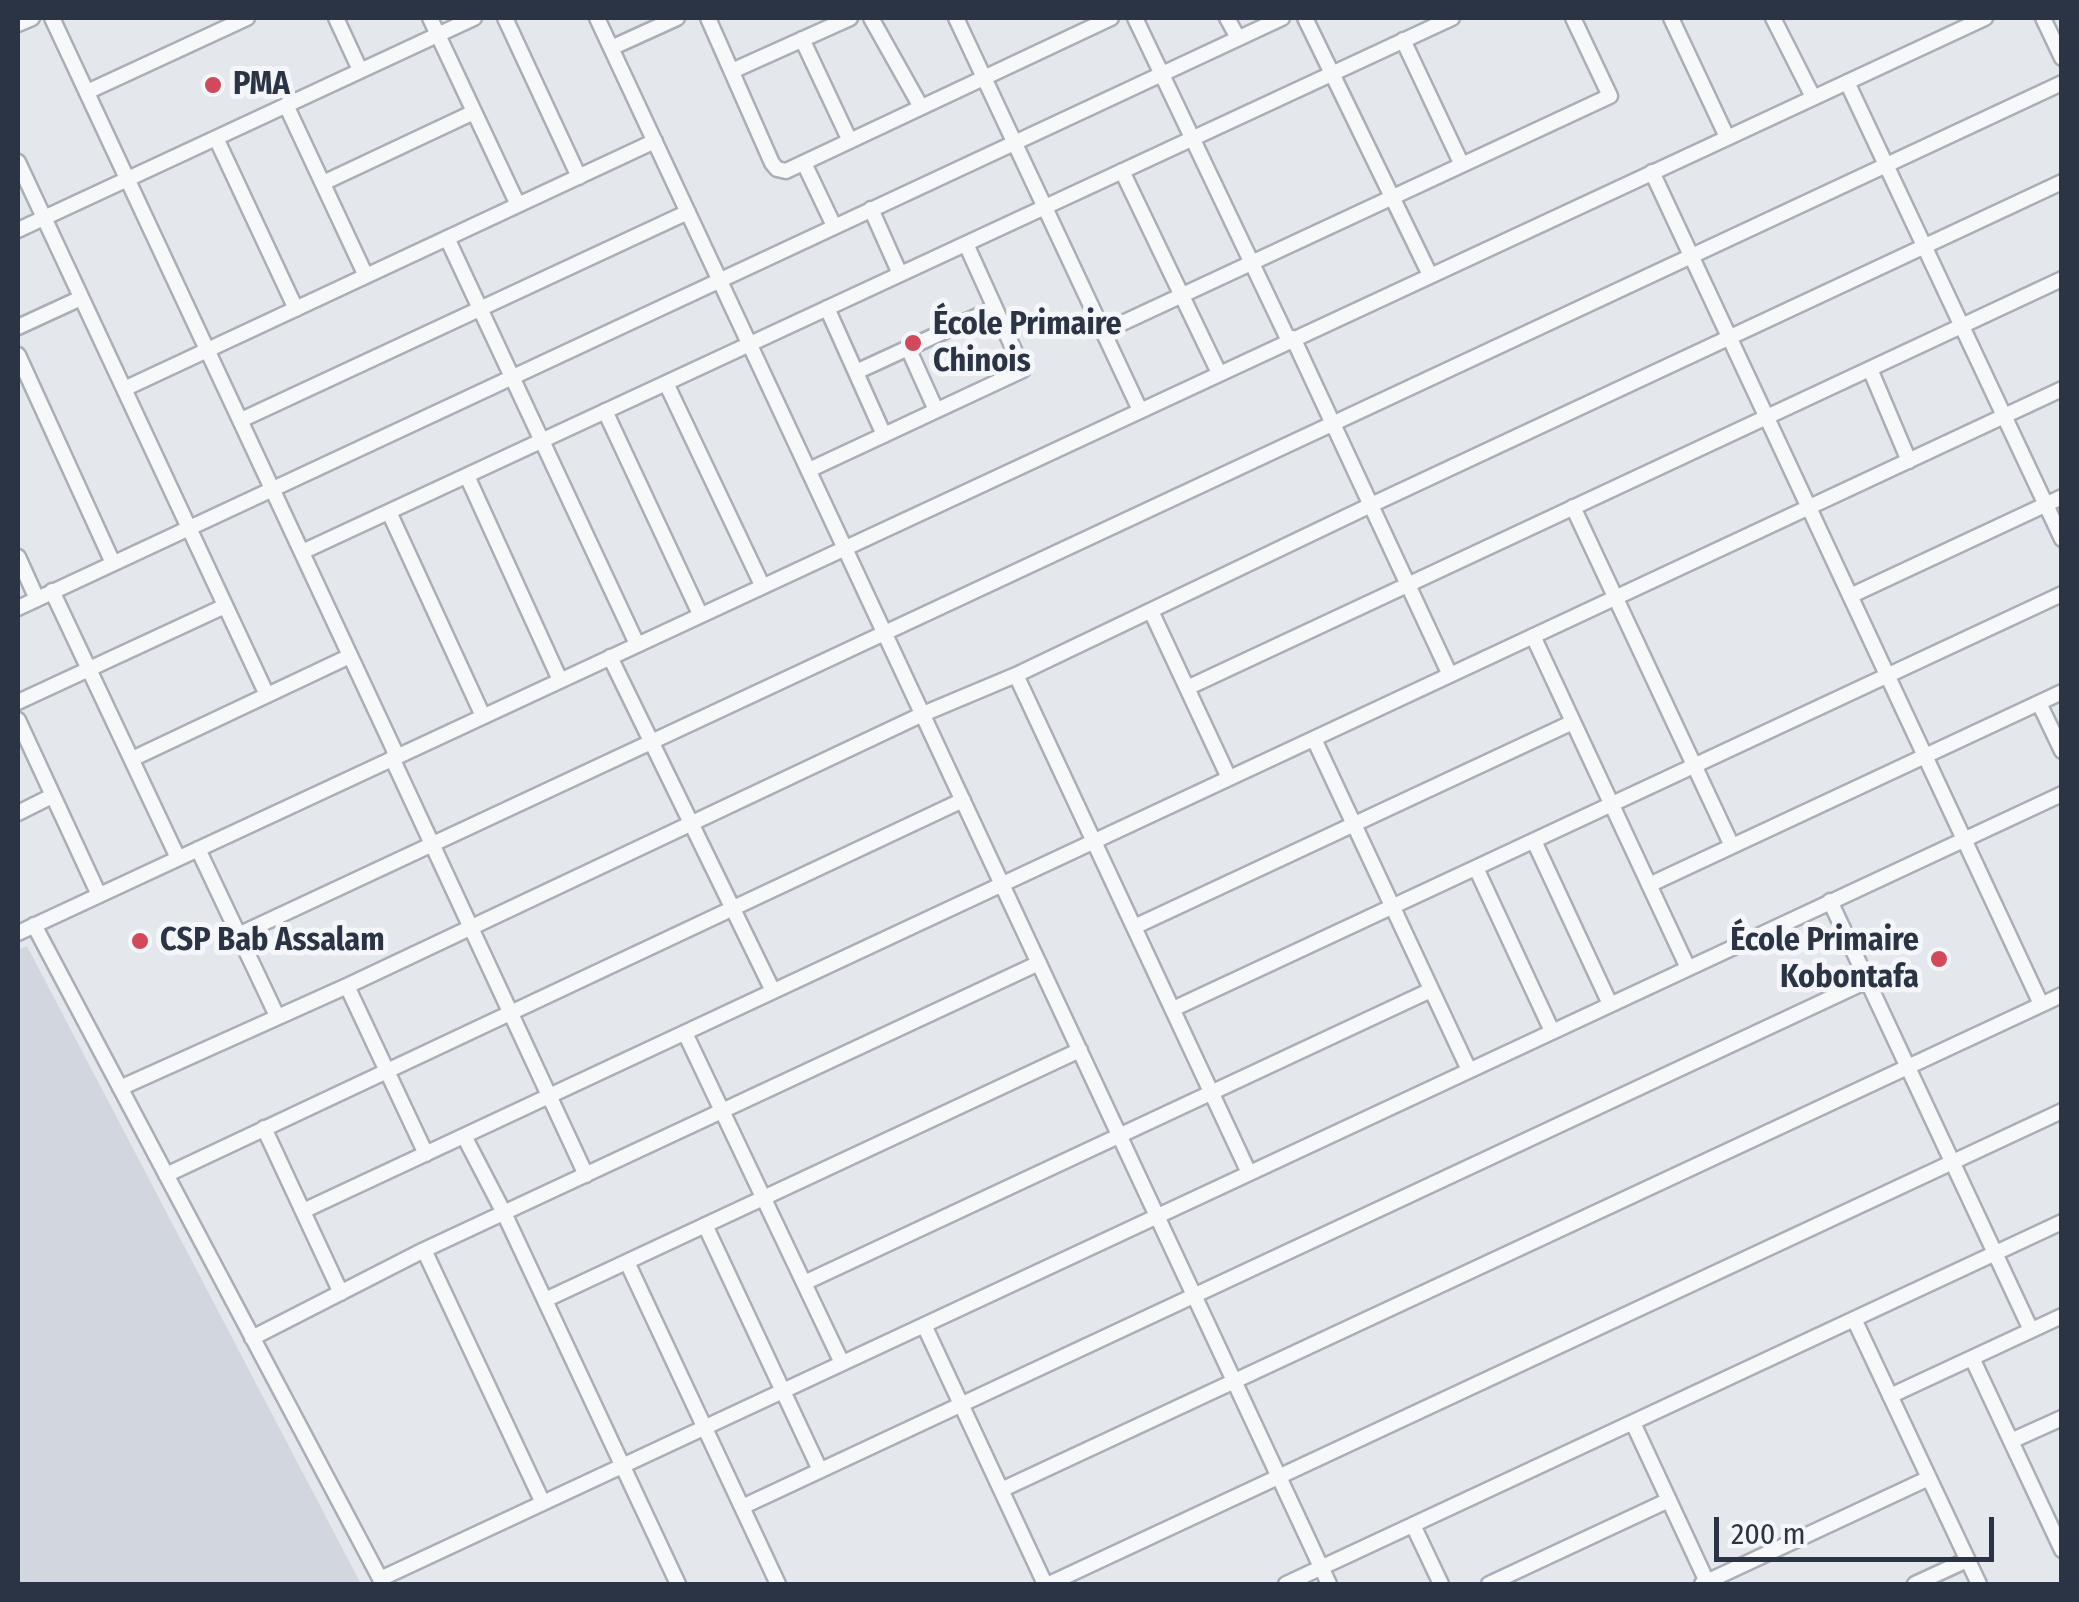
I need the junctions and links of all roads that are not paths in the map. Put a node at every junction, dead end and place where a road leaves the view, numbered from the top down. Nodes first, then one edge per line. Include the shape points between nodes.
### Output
1 (32, 18) edge
2 (52, 18) edge
3 (247, 18) edge
4 (336, 18) edge
5 (430, 18) edge
6 (474, 18) edge
7 (505, 18) edge
8 (597, 18) edge
9 (677, 18) edge
10 (708, 18) edge
11 (850, 18) edge
12 (871, 18) edge
13 (956, 18) edge
14 (1111, 18) edge
15 (1134, 18) edge
16 (1227, 18) edge
17 (1282, 18) edge
18 (1305, 18) edge
19 (1452, 18) edge
20 (1573, 18) edge
21 (1670, 18) edge
22 (1774, 18) edge
23 (1986, 18) edge
24 (2043, 18) edge
25 (18, 24) edge
26 (438, 34) junction
27 (1238, 38) junction
28 (802, 39) junction
29 (1403, 40) junction
30 (611, 48) junction
31 (2062, 58) edge
32 (360, 70) junction
33 (732, 71) junction
34 (1161, 74) junction
35 (1332, 74) junction
36 (984, 77) junction
37 (1848, 82) junction
38 (2062, 83) edge
39 (87, 92) junction
40 (1814, 97) junction
41 (286, 105) junction
42 (920, 108) junction
43 (474, 112) junction
44 (216, 138) junction
45 (1192, 138) junction
46 (1727, 138) junction
47 (850, 140) junction
48 (655, 141) junction
49 (1014, 142) junction
50 (18, 162) edge
51 (804, 162) junction
52 (1462, 165) junction
53 (1886, 165) junction
54 (1122, 171) junction
55 (1652, 172) junction
56 (579, 177) junction
57 (128, 179) junction
58 (2062, 182) edge
59 (323, 183) junction
60 (1392, 198) junction
61 (518, 205) junction
62 (1045, 207) junction
63 (870, 210) junction
64 (688, 212) junction
65 (44, 218) junction
66 (834, 226) junction
67 (18, 230) edge
68 (446, 238) junction
69 (966, 244) junction
70 (1925, 246) junction
71 (1691, 256) junction
72 (1251, 264) junction
73 (900, 274) junction
74 (366, 276) junction
75 (1430, 276) junction
76 (2062, 279) edge
77 (720, 280) junction
78 (1182, 296) junction
79 (81, 298) junction
80 (827, 308) junction
81 (995, 308) junction
82 (296, 309) junction
83 (480, 309) junction
84 (18, 326) edge
85 (1962, 326) junction
86 (1103, 332) junction
87 (1730, 338) junction
88 (1291, 340) junction
89 (750, 344) junction
90 (908, 348) junction
91 (208, 350) junction
92 (18, 354) edge
93 (1870, 369) junction
94 (856, 372) junction
95 (1219, 373) junction
96 (512, 377) junction
97 (666, 383) junction
98 (124, 389) junction
99 (2062, 390) edge
100 (936, 410) junction
101 (1140, 410) junction
102 (605, 411) junction
103 (2004, 416) junction
104 (1766, 417) junction
105 (240, 420) junction
106 (1333, 423) junction
107 (884, 435) junction
108 (542, 441) junction
109 (1909, 461) junction
110 (808, 470) junction
111 (467, 476) junction
112 (272, 488) junction
113 (2062, 497) edge
114 (1371, 505) junction
115 (2045, 505) junction
116 (1573, 507) junction
117 (1809, 507) junction
118 (389, 512) junction
119 (188, 528) junction
120 (2062, 540) edge
121 (844, 547) junction
122 (302, 552) junction
123 (18, 557) edge
124 (113, 563) junction
125 (1408, 584) junction
126 (762, 586) junction
127 (52, 591) junction
128 (2062, 594) edge
129 (1850, 596) junction
130 (37, 598) junction
131 (1616, 598) junction
132 (225, 606) junction
133 (18, 608) edge
134 (1151, 611) junction
135 (700, 614) junction
136 (884, 632) junction
137 (1533, 636) junction
138 (637, 644) junction
139 (350, 656) junction
140 (610, 657) junction
141 (90, 668) junction
142 (1450, 675) junction
143 (1016, 676) junction
144 (1888, 676) junction
145 (560, 680) junction
146 (1187, 688) junction
147 (2062, 692) edge
148 (266, 695) junction
149 (18, 702) edge
150 (2039, 703) junction
151 (923, 714) junction
152 (483, 716) junction
153 (18, 720) edge
154 (1573, 722) junction
155 (1314, 738) junction
156 (652, 742) junction
157 (2062, 751) edge
158 (1925, 756) junction
159 (394, 757) junction
160 (132, 758) junction
161 (1694, 766) junction
162 (1229, 778) junction
163 (2062, 794) edge
164 (52, 796) junction
165 (962, 800) junction
166 (1612, 804) junction
167 (18, 813) edge
168 (690, 823) junction
169 (1354, 824) junction
170 (1964, 839) junction
171 (1094, 841) junction
172 (1534, 841) junction
173 (432, 844) junction
174 (1732, 846) junction
175 (198, 849) junction
176 (178, 858) junction
177 (1476, 868) junction
178 (1002, 884) junction
179 (1649, 885) junction
180 (99, 895) junction
181 (1830, 902) junction
182 (732, 907) junction
183 (1392, 907) junction
184 (34, 925) junction
185 (1134, 926) junction
186 (470, 928) junction
187 (18, 933) edge
188 (238, 934) junction
189 (1039, 963) junction
190 (1688, 968) junction
191 (1868, 981) junction
192 (347, 986) junction
193 (1432, 990) junction
194 (773, 991) junction
195 (2062, 994) edge
196 (1610, 1004) junction
197 (2041, 1004) junction
198 (1173, 1010) junction
199 (510, 1011) junction
200 (277, 1016) junction
201 (684, 1032) junction
202 (1552, 1032) junction
203 (1080, 1050) junction
204 (1908, 1066) junction
205 (386, 1069) junction
206 (1469, 1070) junction
207 (120, 1088) junction
208 (1212, 1093) junction
209 (549, 1096) junction
210 (722, 1111) junction
211 (2062, 1112) edge
212 (264, 1128) junction
213 (464, 1136) junction
214 (1120, 1136) junction
215 (426, 1154) junction
216 (1952, 1162) junction
217 (1249, 1173) junction
218 (166, 1175) junction
219 (586, 1175) junction
220 (764, 1198) junction
221 (303, 1211) junction
222 (504, 1213) junction
223 (1157, 1216) junction
224 (2062, 1222) edge
225 (706, 1225) junction
226 (424, 1250) junction
227 (1995, 1254) junction
228 (627, 1262) junction
229 (804, 1283) junction
230 (341, 1293) junction
231 (1194, 1296) junction
232 (545, 1300) junction
233 (2062, 1316) edge
234 (1854, 1319) junction
235 (924, 1325) junction
236 (2030, 1330) junction
237 (252, 1338) junction
238 (1972, 1358) junction
239 (842, 1364) junction
240 (1234, 1381) junction
241 (783, 1391) junction
242 (1890, 1396) junction
243 (961, 1404) junction
244 (2062, 1418) edge
245 (1633, 1422) junction
246 (704, 1428) junction
247 (2011, 1441) junction
248 (622, 1466) junction
249 (820, 1470) junction
250 (1279, 1477) junction
251 (1929, 1478) junction
252 (1001, 1490) junction
253 (1669, 1500) junction
254 (542, 1503) junction
255 (742, 1507) junction
256 (1414, 1525) junction
257 (2062, 1550) edge
258 (1967, 1560) junction
259 (1321, 1568) junction
260 (381, 1582) edge
261 (678, 1584) edge
262 (778, 1584) edge
263 (1047, 1584) edge
264 (1286, 1584) edge
265 (1329, 1584) edge
266 (1441, 1584) edge
267 (1489, 1584) edge
268 (1706, 1584) edge
269 (1914, 1584) edge
270 (1978, 1584) edge

1 - 25 street
2 - 39 street
3 - 39 street
4 - 32 street
5 - 26 street
6 - 26 street
7 - 56 street
8 - 30 street
9 - 30 street
10 - 33 street
11 - 28 street
12 - 42 street
13 - 36 street
14 - 36 street
15 - 34 street
16 - 27 street
17 - 27 street
18 - 35 street
19 - 29 street
20 - 52 street via 1610,96
21 - 46 street
22 - 40 street
23 - 37 street
24 - 31 street
26 - 32 street
26 - 43 street
27 - 34 street
28 - 33 street
28 - 47 street
29 - 35 street
29 - 52 street
30 - 48 street
32 - 41 street
33 - 51 street via 777,170
34 - 45 street
34 - 49 street
35 - 45 street
35 - 60 street
36 - 42 street
36 - 49 street
37 - 40 street
37 - 53 street
38 - 53 street
39 - 57 street
40 - 46 street
41 - 44 street
41 - 59 street
42 - 47 street
43 - 59 street
43 - 61 street
44 - 57 street
44 - 82 street
45 - 54 street
45 - 72 street
46 - 55 street
47 - 51 street
48 - 56 street
48 - 64 street
49 - 62 street
49 - 63 street
50 - 65 street
51 - 66 street
52 - 60 street
53 - 70 street
53 - 71 street
54 - 62 street
54 - 78 street
55 - 71 street
55 - 75 street
56 - 61 street
57 - 65 street
57 - 91 street
58 - 70 street
59 - 74 street
60 - 72 street
60 - 75 street
61 - 68 street
62 - 69 street
62 - 86 street
63 - 66 street
63 - 73 street
64 - 77 street
64 - 83 street
65 - 67 street
65 - 79 street
66 - 77 street
68 - 74 street
68 - 83 street
69 - 73 street
69 - 81 street
70 - 85 street
70 - 87 street
71 - 87 street
71 - 106 street
72 - 78 street
72 - 88 street
73 - 80 street
74 - 82 street
75 - 88 street
76 - 85 street
77 - 89 street
77 - 96 street
78 - 86 street
78 - 95 street
79 - 84 street
79 - 98 street
80 - 89 street
80 - 94 street
81 - 90 street
81 - 100 street via 1023,370
82 - 91 street
83 - 96 street
83 - 105 street
85 - 93 street
85 - 103 street
86 - 101 street
87 - 104 street
87 - 114 street
88 - 95 street
88 - 106 street
89 - 97 street
89 - 110 street
90 - 94 street
90 - 100 street
91 - 98 street
91 - 105 street
92 - 124 street
93 - 104 street
93 - 109 street
94 - 107 street
95 - 101 street
96 - 108 street
96 - 112 street
97 - 102 street
97 - 126 street
98 - 119 street
99 - 103 street
100 - 107 street
101 - 121 street
102 - 108 street
102 - 135 street
103 - 109 street
103 - 115 street
104 - 116 street
104 - 117 street
105 - 112 street
106 - 114 street
106 - 136 street
107 - 110 street
108 - 111 street
108 - 138 street
109 - 117 street
110 - 121 street
111 - 118 street
111 - 145 street
112 - 119 street
112 - 122 street
113 - 115 street
114 - 125 street
114 - 134 street
115 - 120 street
115 - 129 street
116 - 125 street
116 - 131 street
117 - 129 street
117 - 131 street
118 - 122 street
118 - 152 street
119 - 124 street
119 - 132 street
121 - 126 street
121 - 136 street
122 - 139 street
123 - 130 street
124 - 127 street
125 - 142 street
125 - 146 street
126 - 135 street
127 - 130 street
127 - 141 street
128 - 144 street
129 - 144 street
130 - 133 street
131 - 137 street
131 - 161 street
132 - 141 street
132 - 148 street
134 - 143 street
134 - 146 street
135 - 138 street
136 - 151 street
136 - 156 street
137 - 142 street
137 - 154 street
138 - 140 street
139 - 148 street
139 - 159 street
140 - 145 street
140 - 156 street
141 - 149 street
141 - 160 street
142 - 155 street
143 - 151 street
143 - 171 street
144 - 158 street
144 - 161 street
145 - 152 street
146 - 162 street
147 - 150 street
148 - 160 street
150 - 157 street
150 - 158 street
151 - 165 street
151 - 168 street
152 - 159 street
153 - 164 street
154 - 166 street
154 - 169 street
155 - 162 street
155 - 169 street
156 - 168 street
156 - 173 street
158 - 170 street
158 - 174 street
159 - 173 street
159 - 175 street
160 - 176 street
161 - 166 street
161 - 174 street
162 - 171 street
163 - 170 street
164 - 167 street
164 - 180 street
165 - 178 street
165 - 182 street
166 - 172 street
166 - 179 street
168 - 182 street
168 - 186 street
169 - 183 street
169 - 185 street
170 - 181 street
170 - 197 street
171 - 178 street
171 - 185 street
172 - 177 street
172 - 196 street
173 - 186 street
173 - 188 street
174 - 179 street
175 - 176 street
175 - 188 street
176 - 180 street
177 - 183 street
177 - 202 street
178 - 189 street
178 - 194 street
179 - 190 street
180 - 184 street
181 - 190 street
181 - 191 street
182 - 194 street
182 - 199 street
183 - 193 street
183 - 198 street
184 - 187 street
184 - 207 street
185 - 198 street
186 - 192 street
186 - 199 street
188 - 200 street
189 - 203 street
189 - 210 street
190 - 196 street
191 - 204 street
191 - 231 street
192 - 200 street
192 - 205 street
193 - 206 street
193 - 208 street
194 - 201 street
195 - 197 street
196 - 202 street
197 - 204 street
198 - 208 street
199 - 205 street
199 - 209 street
200 - 207 street
201 - 209 street
201 - 210 street
202 - 206 street
203 - 214 street
203 - 220 street
204 - 216 street
204 - 240 street
205 - 212 street
205 - 215 street
206 - 217 street
207 - 218 street
208 - 214 street
208 - 217 street
209 - 213 street
209 - 219 street
210 - 219 street
210 - 220 street
211 - 216 street
212 - 218 street
212 - 221 street
213 - 215 street
213 - 222 street
214 - 223 street
214 - 229 street
215 - 221 street
216 - 227 street
216 - 250 street
217 - 223 street
218 - 237 street
219 - 222 street
220 - 225 street
220 - 229 street
221 - 230 street
222 - 226 street
222 - 232 street
223 - 231 street
223 - 235 street
224 - 227 street
225 - 228 street
225 - 241 street
226 - 230 street
226 - 254 street
227 - 234 street
227 - 236 street
228 - 232 street
228 - 246 street
229 - 239 street
230 - 237 street
231 - 240 street
231 - 243 street
232 - 248 street
233 - 236 street
234 - 242 street
234 - 245 street
235 - 239 street
235 - 243 street
236 - 238 street
237 - 260 street
238 - 242 street
238 - 247 street
239 - 241 street
240 - 250 street
240 - 252 street
241 - 246 street
241 - 249 street
242 - 251 street
243 - 249 street
243 - 252 street
244 - 247 street
245 - 253 street
245 - 256 street
246 - 248 street
246 - 255 street
247 - 257 street
248 - 254 street
248 - 261 street
249 - 255 street
250 - 259 street
250 - 263 street
251 - 258 street
251 - 268 street
252 - 263 street
253 - 267 street
253 - 268 street
254 - 260 street
255 - 262 street
256 - 259 street
256 - 266 street
258 - 269 street
258 - 270 street
259 - 264 street
259 - 265 street

